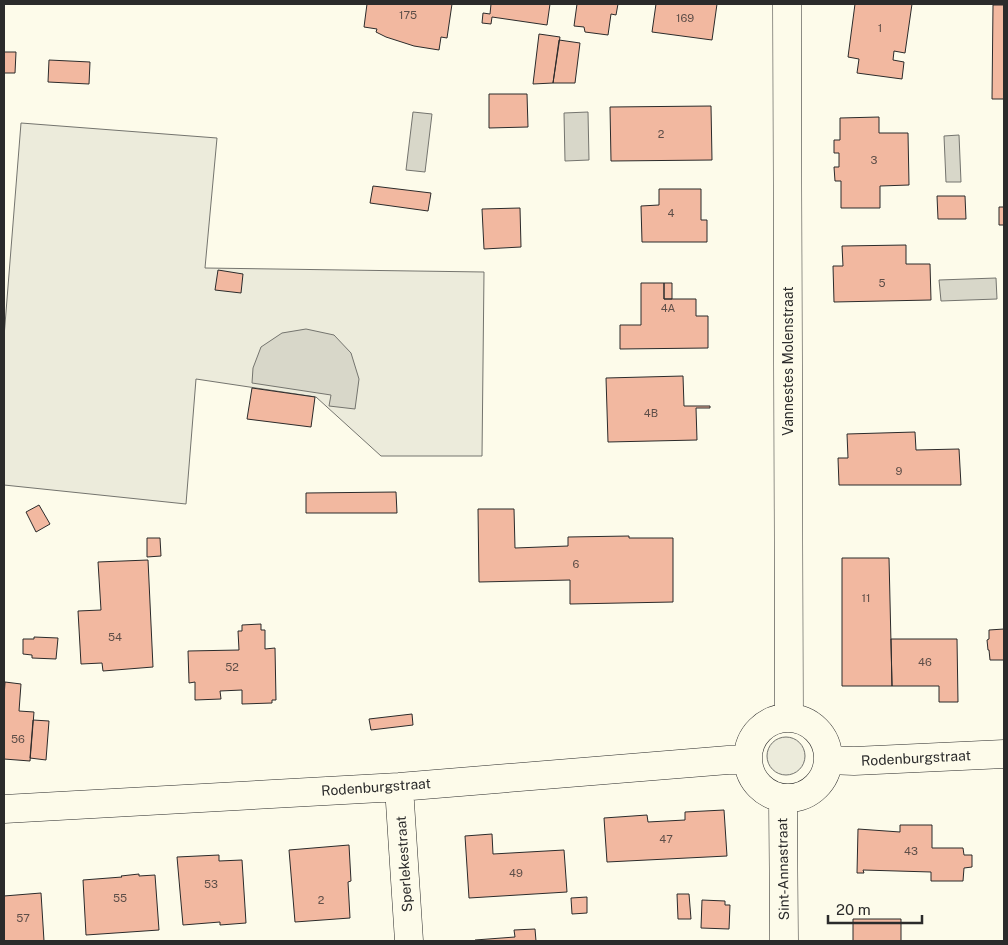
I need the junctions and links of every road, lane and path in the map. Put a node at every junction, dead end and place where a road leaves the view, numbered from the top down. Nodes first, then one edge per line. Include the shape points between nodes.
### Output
1 (787, 4) edge
2 (789, 718) junction
3 (1004, 754) edge
4 (748, 760) junction
5 (828, 760) junction
6 (400, 787) junction
7 (783, 798) junction
8 (4, 809) edge
9 (409, 941) edge
10 (784, 941) edge

1 - 2 street, Vannestes Molenstraat
2 - 4 street via 766,725 753,738
2 - 5 street via 807,723 821,736
3 - 5 street, Rodenburgstraat via 854,762
4 - 6 street, Rodenburgstraat
4 - 7 street via 751,774 761,788
5 - 7 street via 822,780 814,789 802,796
6 - 8 street, Rodenburgstraat
6 - 9 street, Sperlekestraat
7 - 10 street, Sint-Annastraat

